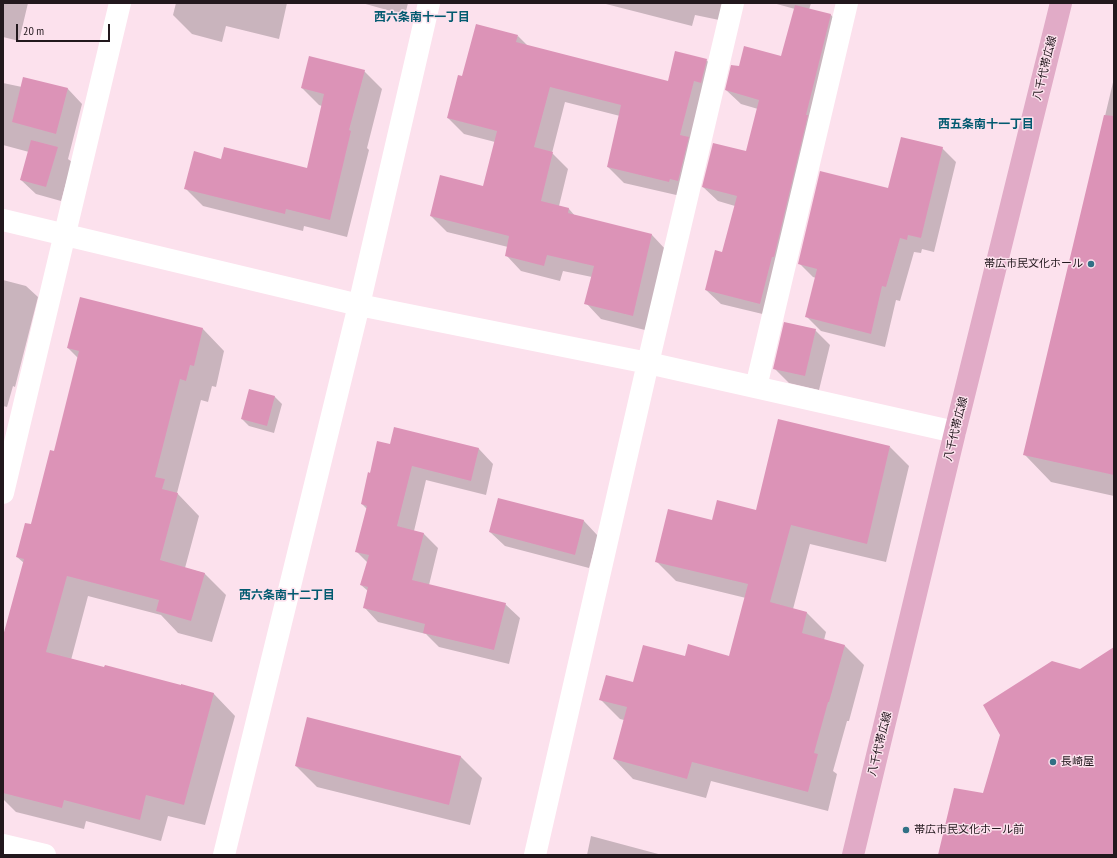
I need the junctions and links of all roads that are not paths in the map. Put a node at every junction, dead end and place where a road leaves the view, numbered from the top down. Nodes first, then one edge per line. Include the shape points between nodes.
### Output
1 (120, 3) edge
2 (430, 3) edge
3 (733, 3) edge
4 (848, 3) edge
5 (1061, 3) edge
6 (3, 220) edge
7 (64, 235) junction
8 (359, 305) junction
9 (648, 363) junction
10 (756, 387) junction
11 (955, 432) junction
12 (3, 493) edge
13 (3, 845) edge
14 (45, 855) edge
15 (224, 855) edge
16 (535, 855) edge
17 (853, 855) edge

1 - 7 street
2 - 8 street
3 - 9 street
4 - 10 street
5 - 11 main road, 八千代帯広線
6 - 7 street
7 - 8 street
7 - 12 street
8 - 9 street
8 - 15 street
9 - 10 street
9 - 16 street
10 - 11 street
11 - 17 main road, 八千代帯広線
13 - 14 street

